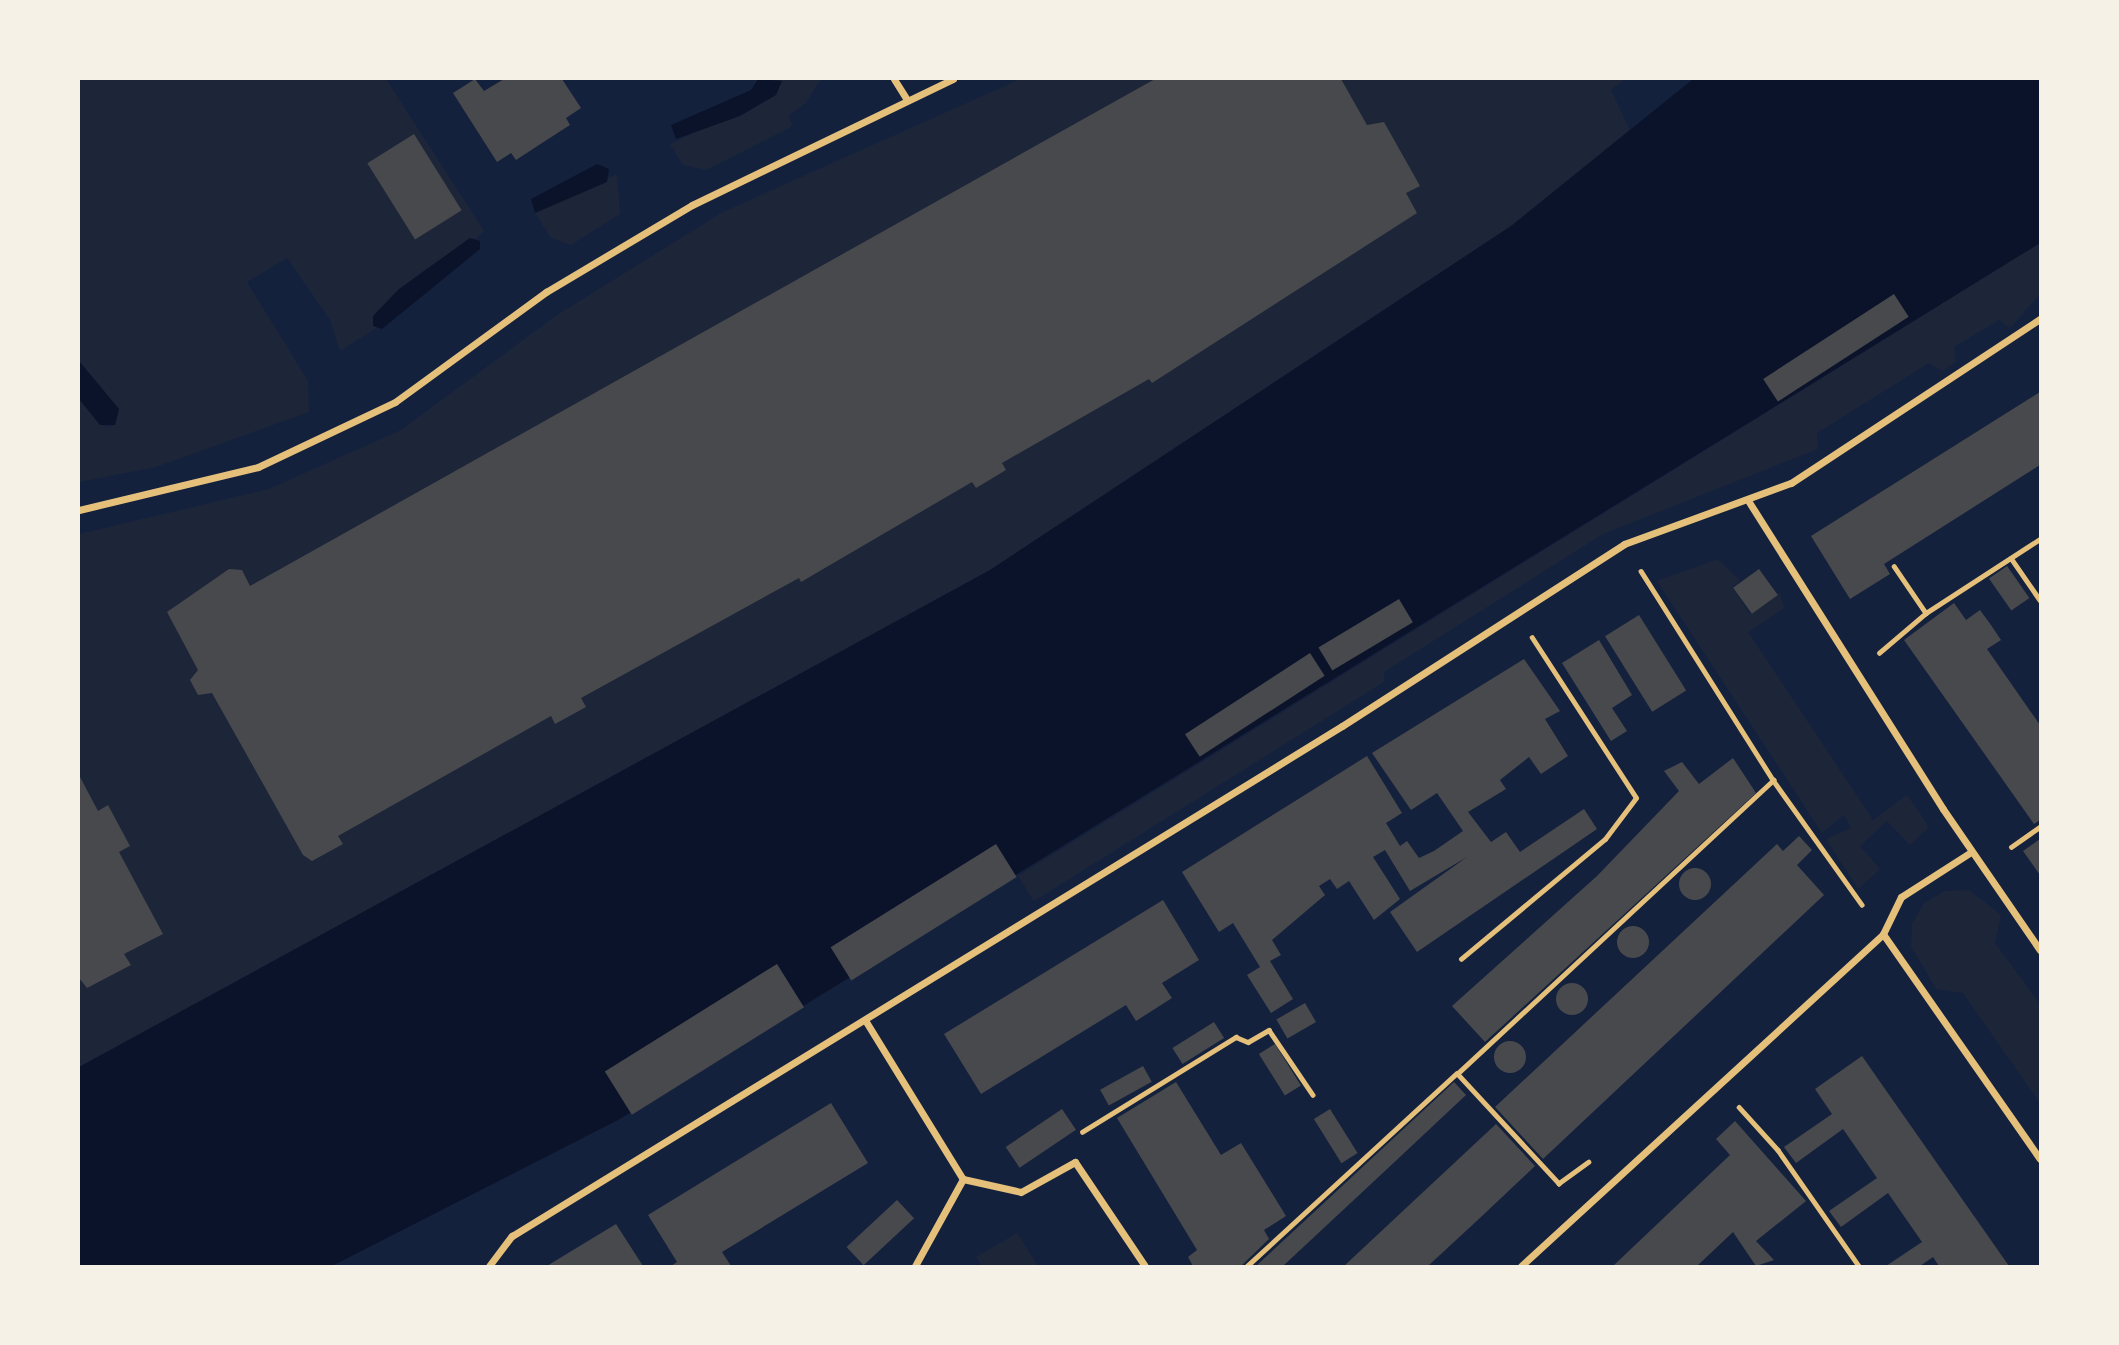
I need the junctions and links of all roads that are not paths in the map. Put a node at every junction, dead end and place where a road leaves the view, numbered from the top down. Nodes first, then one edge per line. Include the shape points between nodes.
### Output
1 (894, 79) edge
2 (953, 79) edge
3 (908, 100) junction
4 (2040, 319) edge
5 (1749, 502) junction
6 (79, 510) edge
7 (1971, 852) junction
8 (1883, 934) junction
9 (2040, 950) edge
10 (865, 1020) junction
11 (2040, 1159) edge
12 (964, 1179) junction
13 (489, 1266) edge
14 (915, 1266) edge
15 (1145, 1266) edge
16 (1521, 1266) edge

1 - 3 street
2 - 3 street
3 - 6 street via 692,205 546,292 395,402 258,467
4 - 5 street via 1791,483
5 - 7 street
5 - 10 street via 1624,544
7 - 8 street via 1901,897
7 - 9 street
8 - 11 street
8 - 16 street
10 - 12 street
10 - 13 street via 512,1236
12 - 14 street
12 - 15 street via 1021,1192 1075,1162

